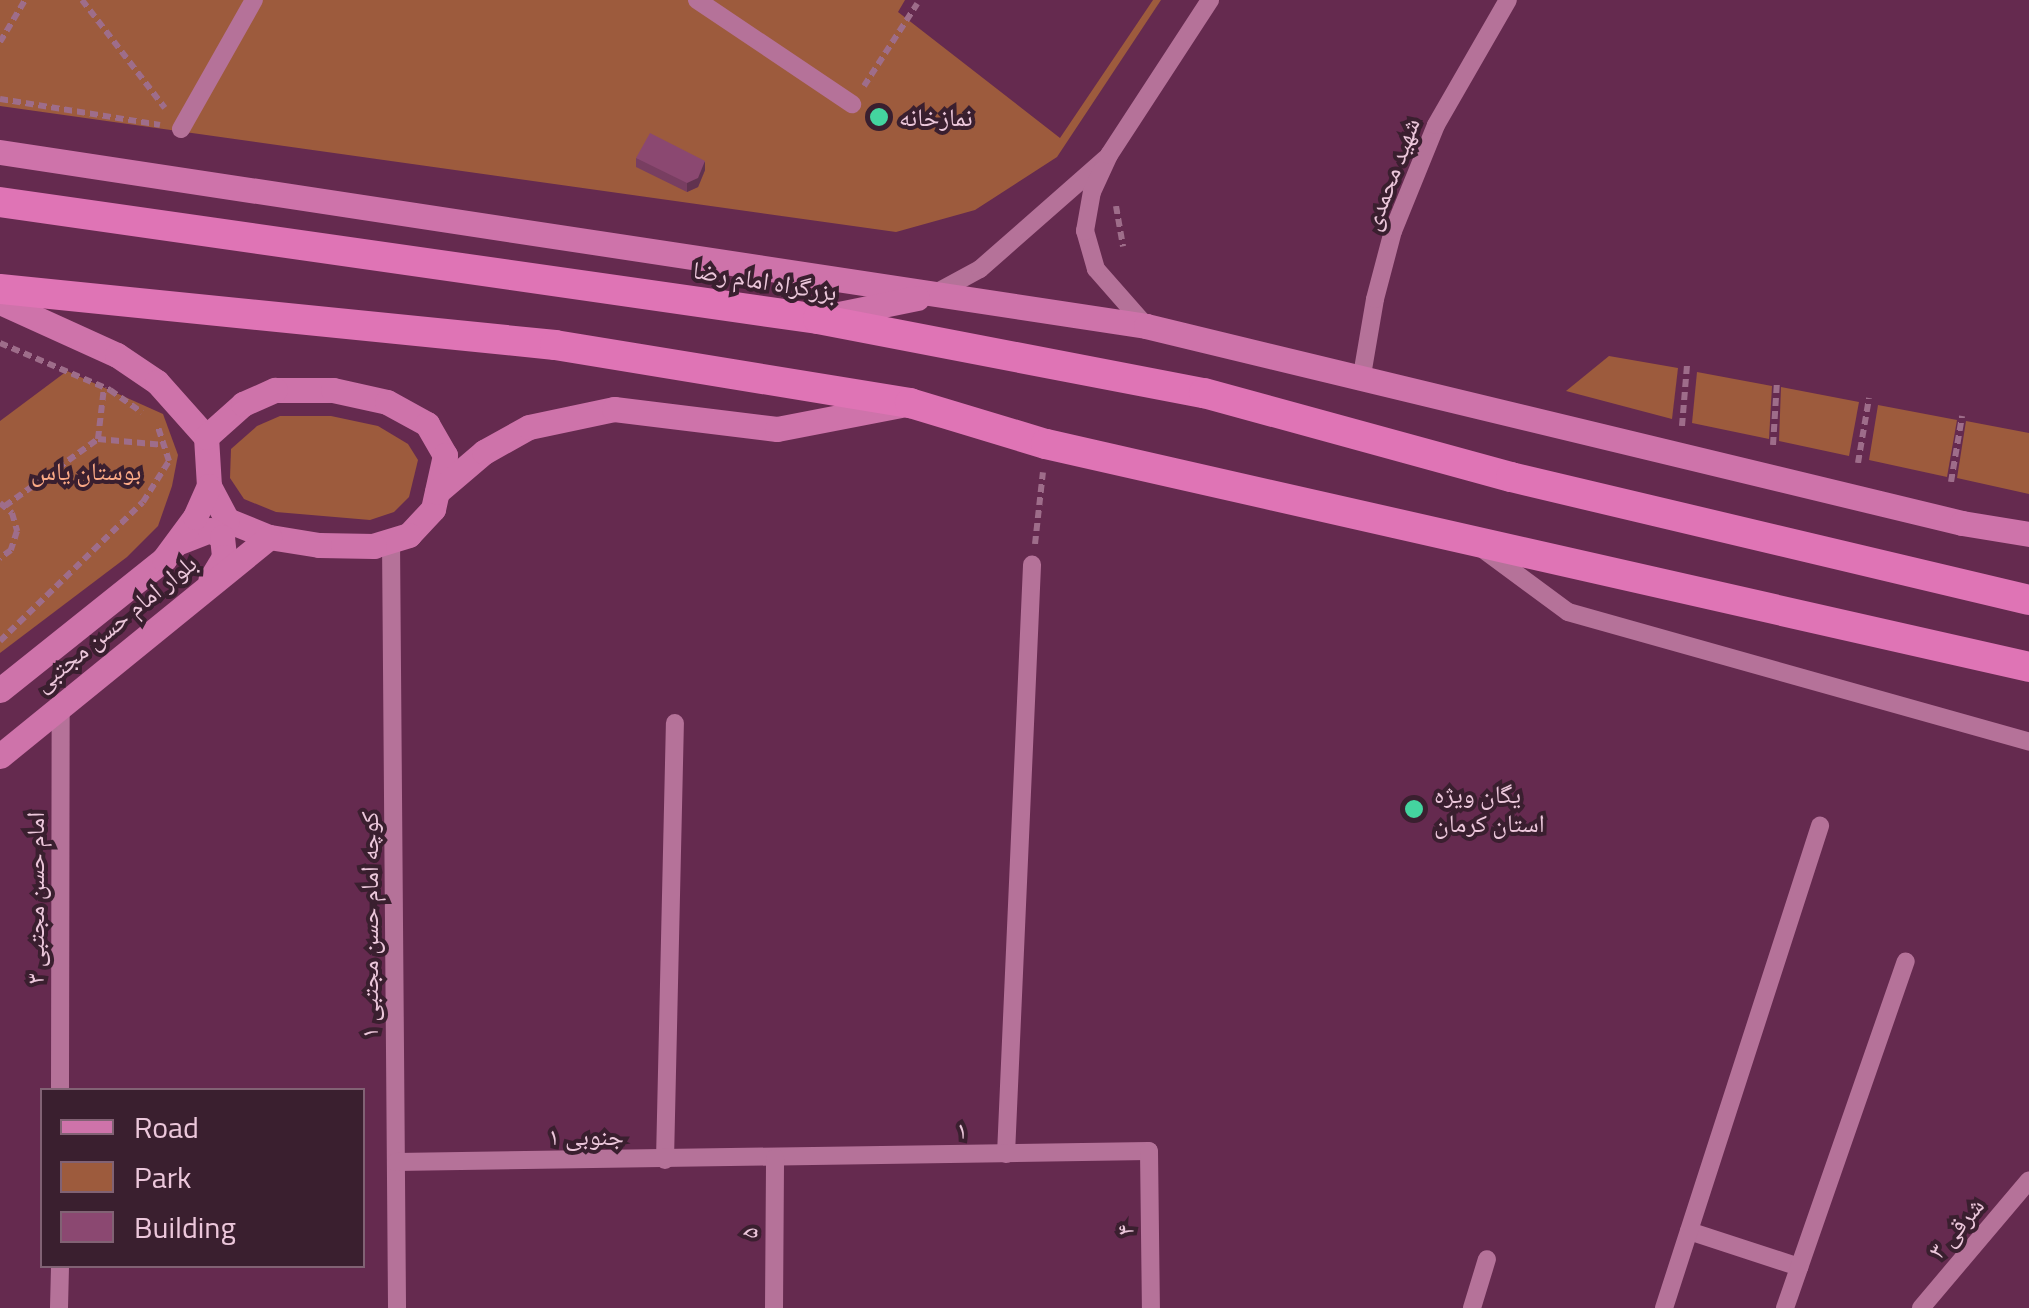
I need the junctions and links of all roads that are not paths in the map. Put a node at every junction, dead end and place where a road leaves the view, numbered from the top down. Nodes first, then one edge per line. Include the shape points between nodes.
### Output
1 (254, 0) edge
2 (697, 0) edge
3 (1210, 0) edge
4 (1508, 0) edge
5 (852, 104) road end
6 (181, 128) road end
7 (0, 152) edge
8 (1109, 155) junction
9 (0, 202) edge
10 (0, 289) edge
11 (932, 295) junction
12 (0, 302) edge
13 (818, 318) junction
14 (1146, 326) junction
15 (1361, 380) junction
16 (910, 404) junction
17 (206, 437) junction
18 (208, 486) junction
19 (437, 492) junction
20 (2029, 534) edge
21 (269, 538) junction
22 (391, 541) junction
23 (1476, 544) junction
24 (164, 558) junction
25 (1032, 565) road end
26 (198, 594) junction
27 (2029, 600) edge
28 (2029, 667) edge
29 (0, 690) edge
30 (61, 706) junction
31 (675, 722) dead end
32 (2029, 742) edge
33 (0, 756) edge
34 (1820, 826) dead end
35 (1906, 961) dead end
36 (60, 1088) edge
37 (1149, 1151) joint
38 (1006, 1154) junction
39 (775, 1158) junction
40 (665, 1160) junction
41 (396, 1162) junction
42 (2029, 1180) edge
43 (1689, 1231) junction
44 (1487, 1259) dead end
45 (1799, 1267) junction
46 (60, 1268) edge
47 (60, 1308) edge
48 (397, 1308) edge
49 (774, 1308) edge
50 (1151, 1308) edge
51 (1472, 1308) edge
52 (1664, 1308) edge
53 (1785, 1308) edge
54 (1921, 1308) edge

1 - 6 street
2 - 5 street
3 - 8 street
4 - 15 street, شهید محمدی via 1436,124 1394,232
7 - 11 main road
8 - 11 street via 980,268
8 - 14 street via 1092,192 1086,232 1096,269
9 - 13 highway, بزرگراه امام رضا
10 - 16 highway via 555,345
11 - 13 main road
11 - 14 main road
12 - 17 main road via 117,355 156,382
13 - 27 highway, بزرگراه امام رضا via 1204,394 1511,477
14 - 15 main road
15 - 20 main road
16 - 19 main road via 778,429 614,410 528,427 484,452
16 - 23 highway via 1046,444
17 - 18 main road
17 - 19 main road via 243,404 275,390 333,390 388,402 427,424 445,455
18 - 21 main road via 228,520
18 - 24 main road, بلوار امام حسن مجتبی via 195,517
19 - 22 main road via 434,510 409,535
21 - 22 main road via 337,546
21 - 26 main road, بلوار امام حسن مجتبی
22 - 41 street, کوچه امام حسن مجتبی ۱
23 - 28 highway
23 - 32 street via 1568,612
24 - 26 main road via 196,532 222,537 224,558
24 - 29 main road, بلوار امام حسن مجتبی
25 - 38 street
26 - 30 main road, بلوار امام حسن مجتبی
30 - 33 main road, بلوار امام حسن مجتبی
30 - 36 street, امام حسن مجتبی ۳
31 - 40 street
34 - 43 street
35 - 45 street
37 - 38 street, ۱‍
37 - 50 street, ۴
38 - 39 street, ۱‍
39 - 40 street, ۱ جنوبی
39 - 49 street, ۵
40 - 41 street, ۱ جنوبی
41 - 48 street, کوچه امام حسن مجتبی ۱
42 - 54 street, ۳ شرقی
43 - 45 street
43 - 52 street
44 - 51 street
45 - 53 street
46 - 47 street

